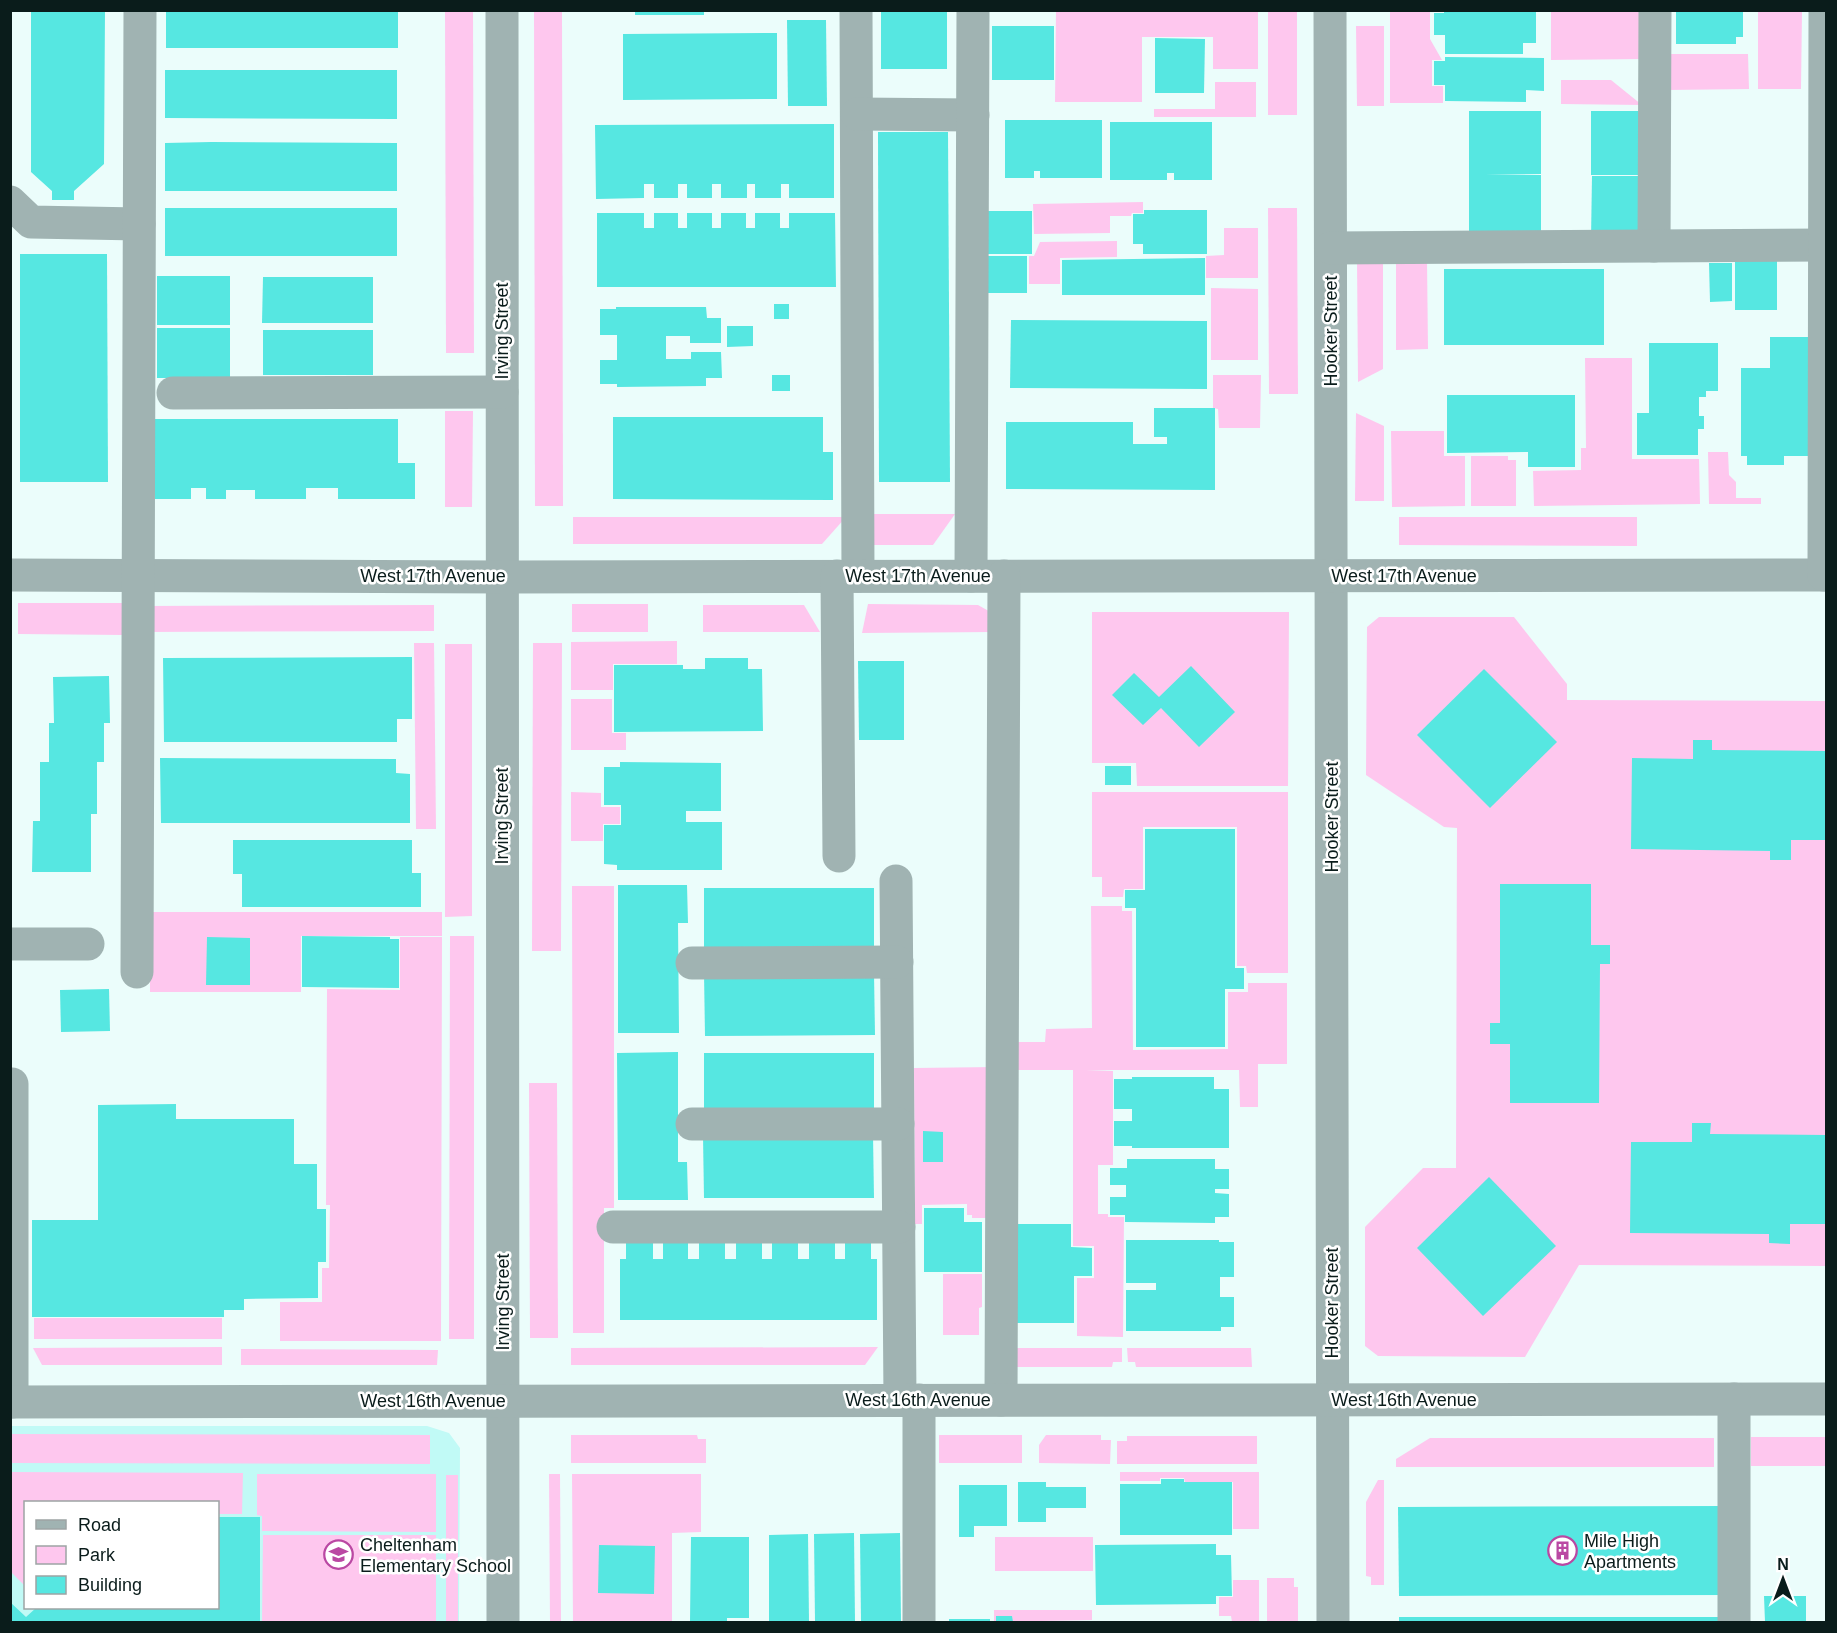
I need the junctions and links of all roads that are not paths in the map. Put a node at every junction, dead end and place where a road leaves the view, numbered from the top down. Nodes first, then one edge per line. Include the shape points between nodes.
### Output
1 (140, 10) edge
2 (502, 10) edge
3 (856, 10) edge
4 (973, 10) edge
5 (1330, 10) edge
6 (1654, 10) edge
7 (1825, 10) edge
8 (856, 114) junction
9 (973, 115) junction
10 (10, 202) edge
11 (139, 224) junction
12 (1825, 245) junction
13 (1654, 246) junction
14 (1330, 248) junction
15 (502, 392) junction
16 (173, 393) dead end
17 (10, 575) edge
18 (139, 575) junction
19 (1331, 575) junction
20 (1825, 575) edge
21 (848, 576) junction
22 (971, 576) junction
23 (1004, 576) junction
24 (502, 577) junction
25 (838, 856) dead end
26 (896, 881) dead end
27 (10, 944) edge
28 (88, 944) dead end
29 (897, 962) junction
30 (692, 963) dead end
31 (137, 972) dead end
32 (12, 1084) dead end
33 (692, 1124) dead end
34 (898, 1124) junction
35 (613, 1227) dead end
36 (899, 1227) junction
37 (1734, 1399) junction
38 (1827, 1399) edge
39 (910, 1400) junction
40 (1001, 1400) junction
41 (1332, 1400) junction
42 (503, 1401) junction
43 (11, 1402) edge
44 (503, 1623) edge
45 (919, 1623) edge
46 (1333, 1623) edge
47 (1734, 1623) edge

1 - 11 street
2 - 15 street, Irving Street
3 - 8 street
4 - 9 street
5 - 14 street, Hooker Street
6 - 13 street
7 - 12 street
8 - 9 street
8 - 21 street
9 - 22 street
10 - 11 street via 31,222
11 - 18 street
12 - 13 street
12 - 20 street
13 - 14 street
14 - 19 street, Hooker Street
15 - 16 street
15 - 24 street, Irving Street
17 - 18 street, West 17th Avenue
18 - 24 street, West 17th Avenue
18 - 31 street
19 - 20 street, West 17th Avenue
19 - 23 street, West 17th Avenue
19 - 41 street, Hooker Street
21 - 22 street, West 17th Avenue
21 - 24 street, West 17th Avenue
21 - 25 street
22 - 23 street, West 17th Avenue
23 - 40 street
24 - 42 street, Irving Street
26 - 29 street
27 - 28 street
29 - 30 street
29 - 34 street
32 - 43 street
33 - 34 street
34 - 36 street
35 - 36 street
36 - 39 street
37 - 38 street, West 16th Avenue
37 - 41 street, West 16th Avenue
37 - 47 street
39 - 40 street, West 16th Avenue
39 - 42 street, West 16th Avenue
39 - 45 street
40 - 41 street, West 16th Avenue
41 - 46 street, Hooker Street
42 - 43 street, West 16th Avenue
42 - 44 street, Irving Street

